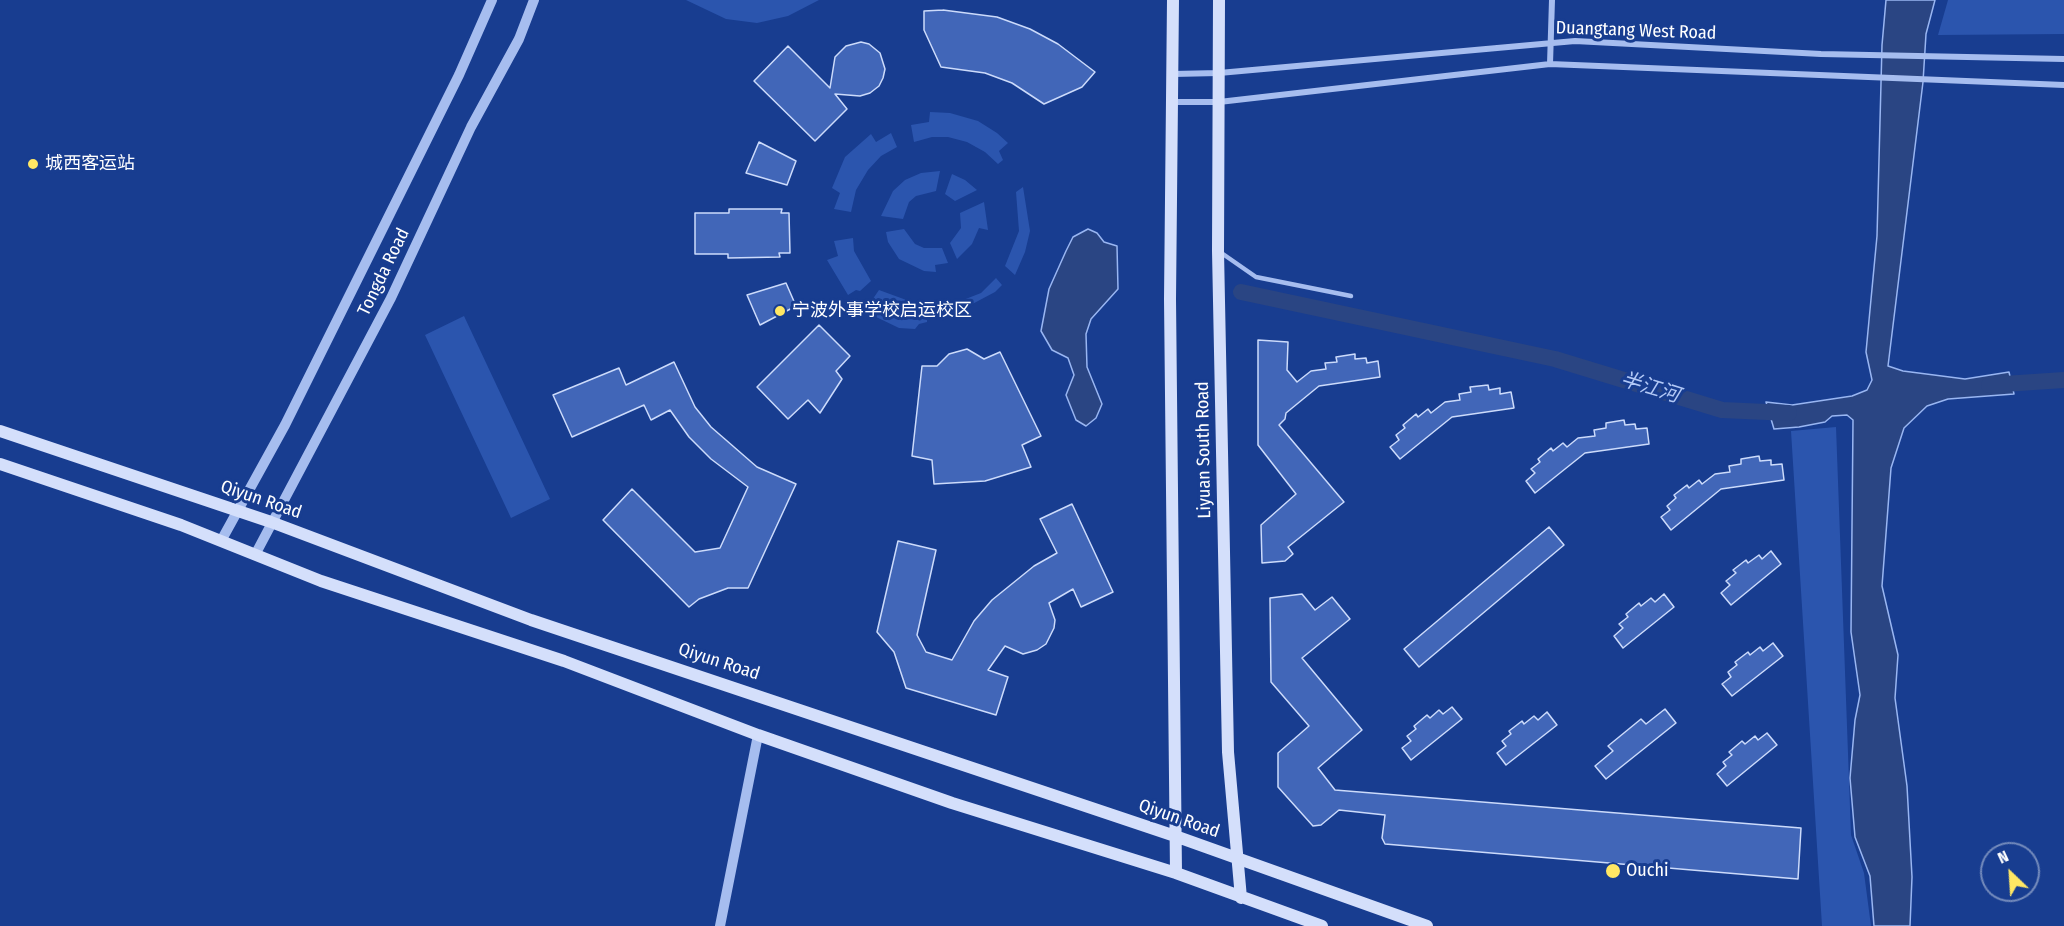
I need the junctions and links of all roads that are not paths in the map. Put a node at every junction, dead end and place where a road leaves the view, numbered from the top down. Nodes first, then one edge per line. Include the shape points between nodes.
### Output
1 (492, 0) edge
2 (534, 0) edge
3 (1173, 0) edge
4 (1219, 0) edge
5 (1552, 0) edge
6 (1549, 43) junction
7 (2064, 59) edge
8 (1550, 64) junction
9 (1219, 73) junction
10 (1172, 74) junction
11 (2064, 85) edge
12 (1172, 102) junction
13 (1219, 102) junction
14 (1218, 250) junction
15 (1351, 296) dead end
16 (0, 431) edge
17 (0, 464) edge
18 (237, 511) junction
19 (271, 522) junction
20 (221, 541) junction
21 (255, 555) junction
22 (758, 735) junction
23 (1175, 836) junction
24 (1237, 857) junction
25 (1176, 873) junction
26 (1241, 898) junction
27 (720, 926) edge
28 (1322, 926) edge
29 (1427, 926) edge

1 - 18 street, Tongda Road via 454,86 285,425
2 - 19 street, Tongda Road via 519,39 471,127 391,298
3 - 10 main road, Liyuan South Road
4 - 9 main road, Liyuan South Road
5 - 6 street
6 - 7 street, Duangtang West Road
6 - 8 street
6 - 9 street, Duangtang West Road
8 - 11 street, Duangtang West Road
8 - 13 street, Duangtang West Road
9 - 10 street, Duangtang West Road
9 - 13 main road, Liyuan South Road
10 - 12 main road, Liyuan South Road
12 - 13 street, Duangtang West Road
12 - 23 main road, Liyuan South Road
13 - 14 main road, Liyuan South Road
14 - 15 lane via 1256,277
14 - 24 main road, Liyuan South Road via 1228,752
16 - 18 main road, Qiyun Road
17 - 20 main road
18 - 19 main road, Qiyun Road
18 - 20 street, Tongda Road
19 - 21 street, Tongda Road
19 - 23 main road, Qiyun Road via 531,620
20 - 21 main road
21 - 22 main road via 321,582 564,661
22 - 25 main road via 952,803
22 - 27 street
23 - 24 main road, Qiyun Road
23 - 25 main road, Liyuan South Road
24 - 26 main road, Liyuan South Road
24 - 29 main road, Qiyun Road
25 - 26 main road
26 - 28 main road

